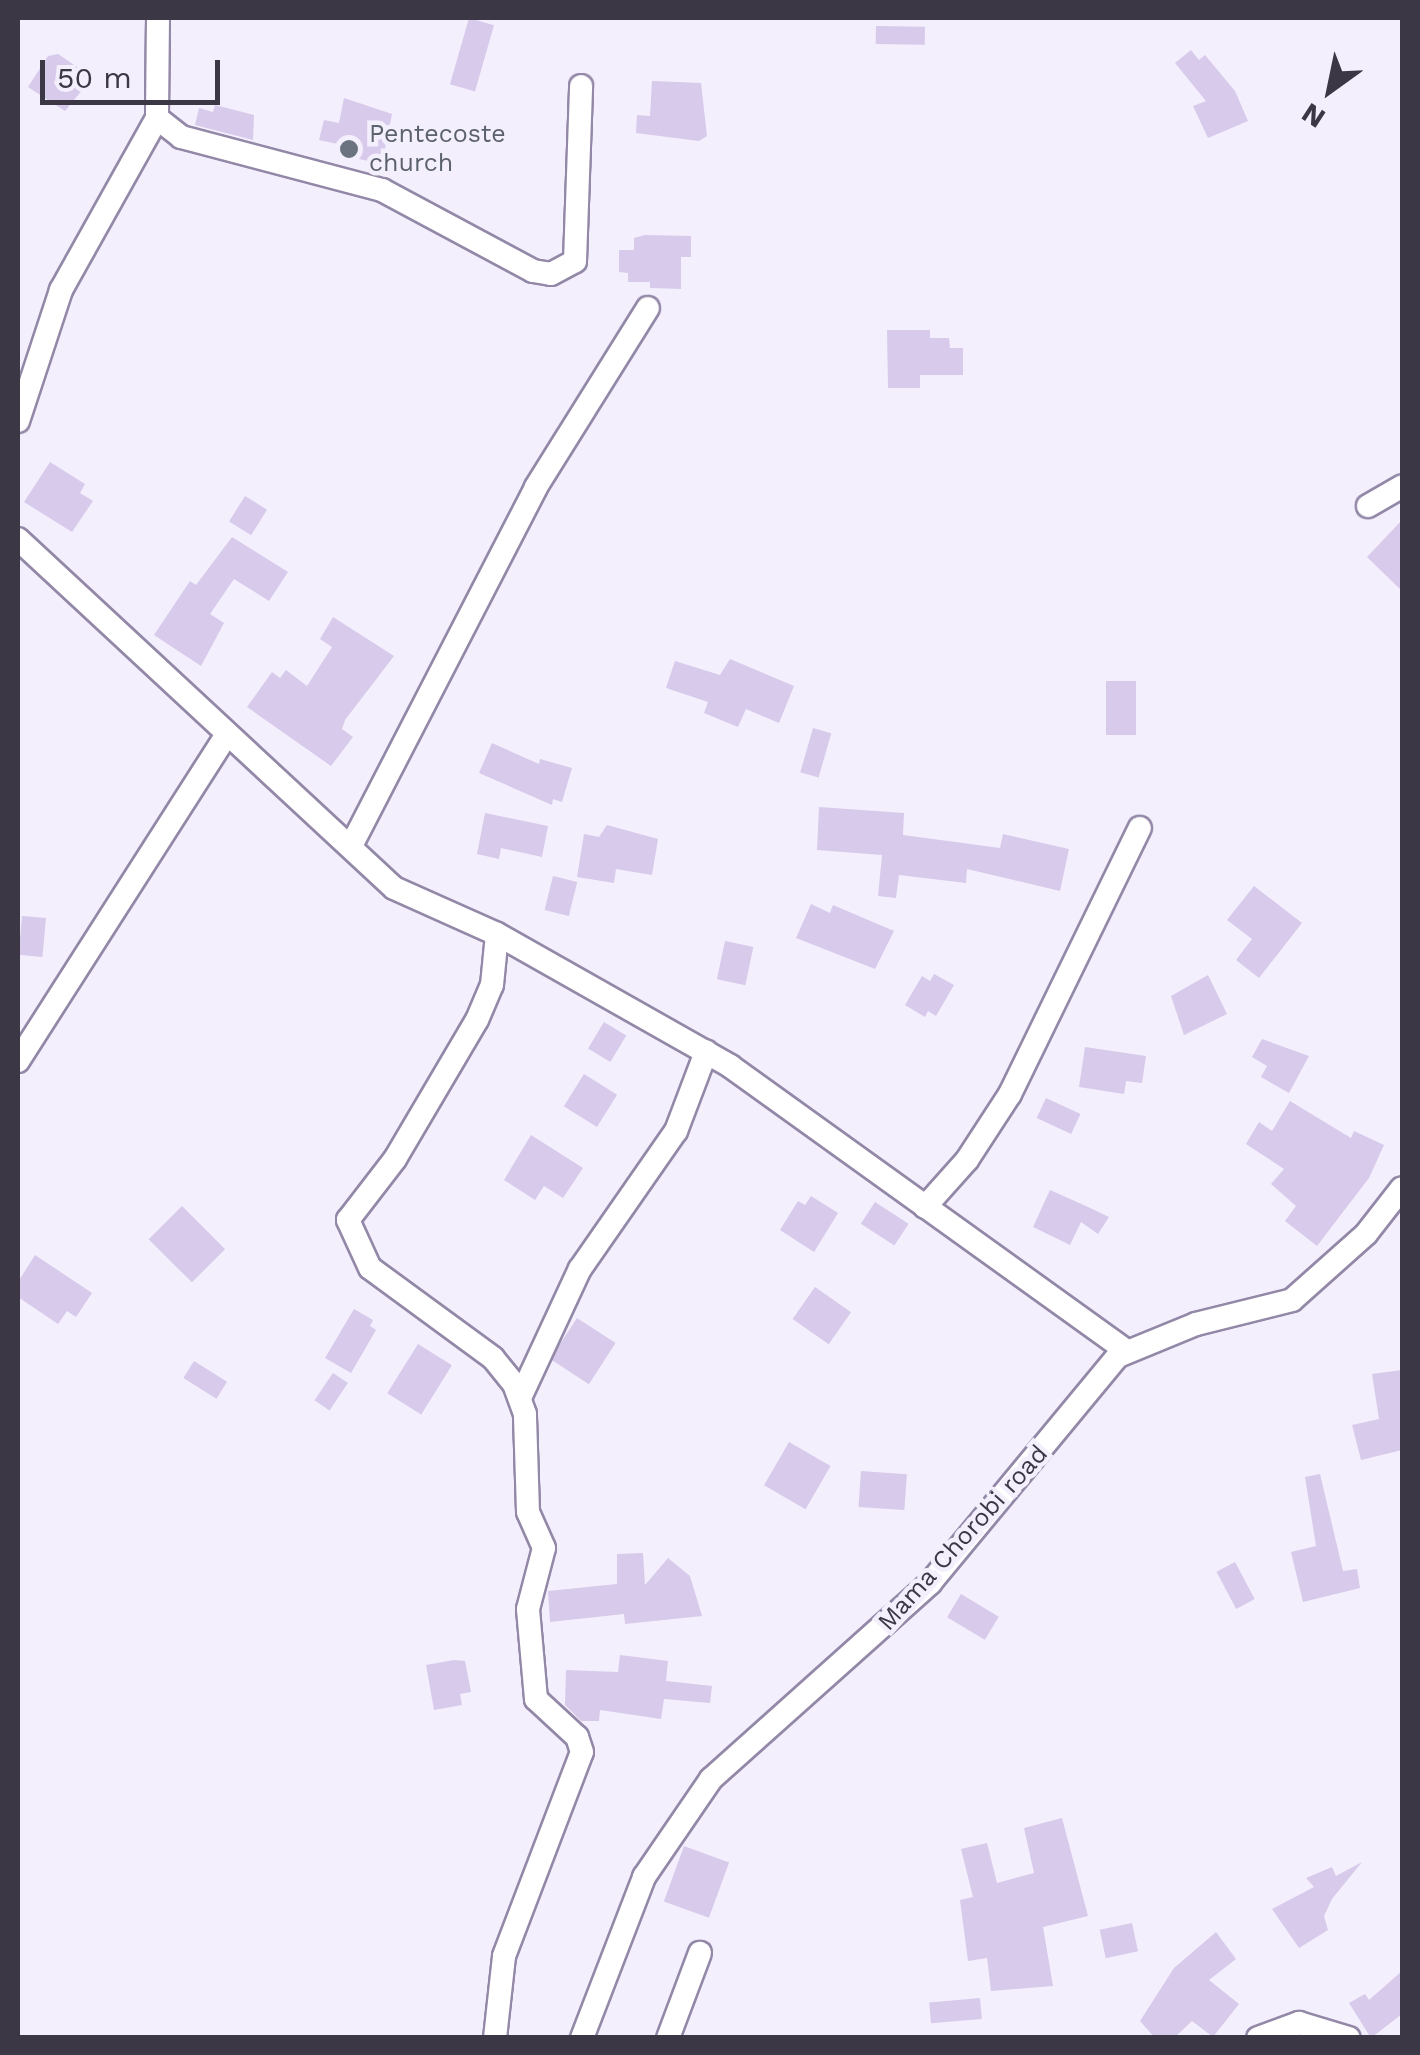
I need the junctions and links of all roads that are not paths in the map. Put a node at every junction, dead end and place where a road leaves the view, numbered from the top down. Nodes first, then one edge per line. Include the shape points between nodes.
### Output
1 (158, 18) edge
2 (581, 86) dead end
3 (157, 118) junction
4 (648, 308) dead end
5 (18, 421) edge
6 (1402, 486) edge
7 (1368, 506) dead end
8 (18, 539) edge
9 (228, 734) junction
10 (1140, 828) dead end
11 (351, 846) junction
12 (497, 934) junction
13 (706, 1052) junction
14 (18, 1061) edge
15 (1402, 1188) edge
16 (925, 1207) junction
17 (1125, 1350) junction
18 (520, 1398) junction
19 (700, 1954) dead end
20 (495, 2038) edge
21 (582, 2038) edge
22 (668, 2038) edge
23 (1258, 2038) edge
24 (1349, 2038) edge

1 - 3 street
2 - 3 street via 575,261 551,274 382,190 181,137
3 - 5 street via 61,290
4 - 11 street via 551,460
6 - 7 street
8 - 9 street
9 - 11 street
9 - 14 street
10 - 16 street via 1010,1094 967,1160
11 - 12 street via 394,888
12 - 13 street
12 - 18 street via 492,985 477,1020 396,1158 348,1220 370,1268 493,1358
13 - 16 street
13 - 18 street via 676,1131 580,1269
15 - 17 street via 1366,1234 1292,1300
16 - 17 street
17 - 21 street, Mama Chorobi road via 911,1602 711,1778 644,1877
18 - 20 street via 528,1512 544,1548 528,1609 536,1699 577,1737 582,1752 504,1956
19 - 22 street
23 - 24 street via 1299,2023

